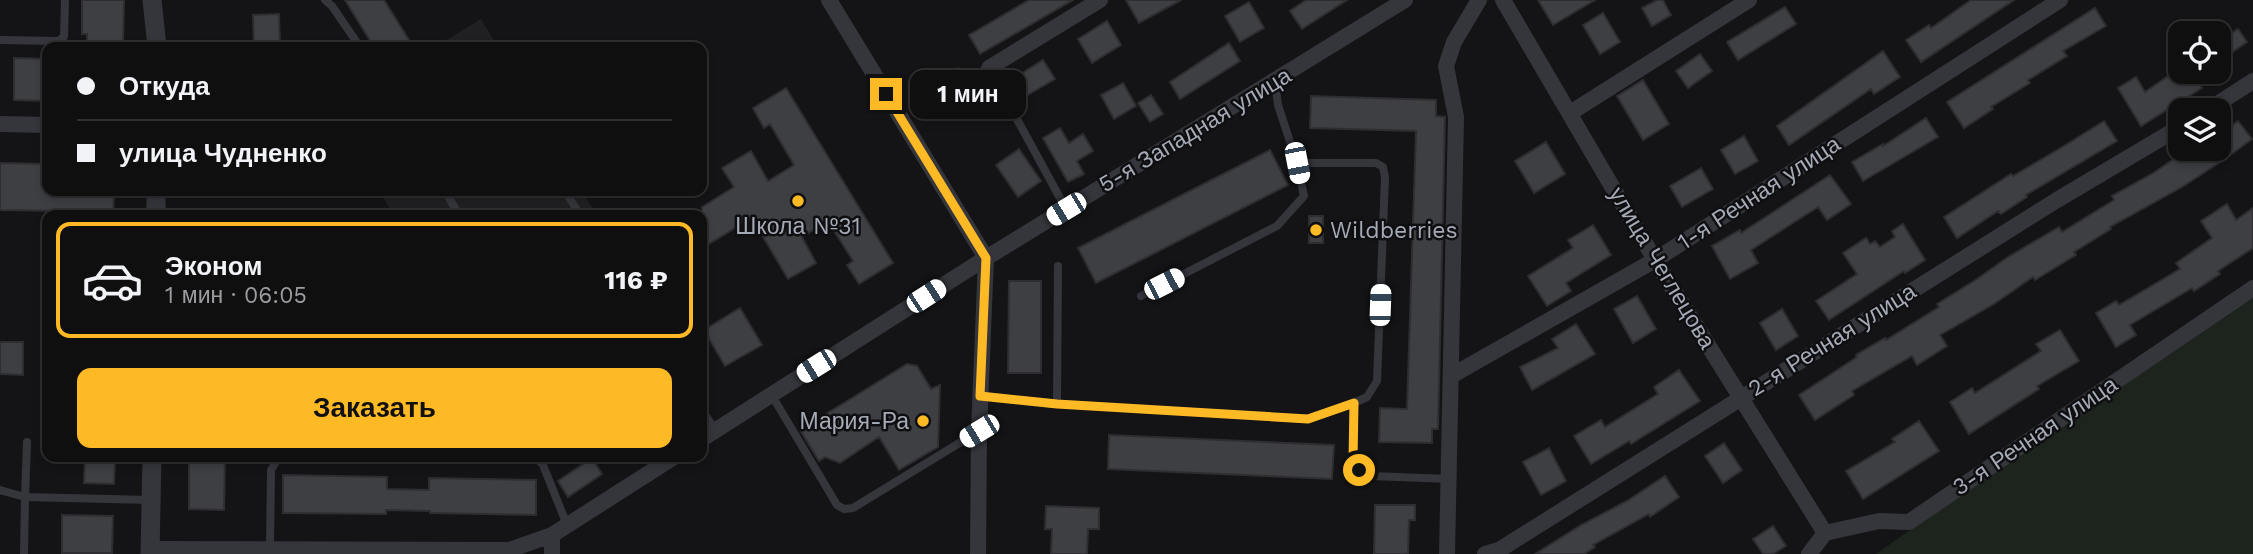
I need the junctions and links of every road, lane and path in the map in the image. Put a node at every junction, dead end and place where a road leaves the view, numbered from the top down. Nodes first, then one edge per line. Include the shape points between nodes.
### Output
1 (65, 0) edge
2 (152, 0) edge
3 (325, 0) edge
4 (830, 0) edge
5 (1100, 0) edge
6 (1405, 0) edge
7 (1479, 0) edge
8 (1503, 0) edge
9 (1749, 0) edge
10 (2060, 0) edge
11 (0, 40) edge
12 (156, 42) edge
13 (357, 42) edge
14 (989, 68) joint
15 (1275, 81) junction
16 (2253, 81) edge
17 (2227, 98) edge
18 (1570, 113) junction
19 (0, 124) edge
20 (42, 125) edge
21 (2168, 134) edge
22 (1297, 163) junction
23 (1066, 209) junction
24 (986, 258) junction
25 (1655, 260) junction
26 (1058, 265) dead end
27 (2253, 288) edge
28 (1141, 296) dead end
29 (1451, 376) junction
30 (771, 394) junction
31 (980, 396) junction
32 (1741, 397) junction
33 (1354, 403) junction
34 (1057, 404) junction
35 (979, 431) junction
36 (708, 435) edge
37 (27, 442) dead end
38 (152, 462) edge
39 (276, 462) edge
40 (540, 462) edge
41 (666, 462) edge
42 (1450, 479) junction
43 (0, 490) edge
44 (25, 497) junction
45 (151, 500) junction
46 (567, 525) junction
47 (1825, 533) junction
48 (552, 535) junction
49 (150, 552) edge
50 (270, 552) edge
51 (24, 554) edge
52 (552, 554) edge
53 (978, 554) edge
54 (1447, 554) edge
55 (1485, 554) edge
56 (1809, 554) edge

1 - 11 lane via 64,37 58,41
2 - 12 street
3 - 13 lane
4 - 24 street
5 - 14 street
6 - 15 street, 5-я Западная улица
7 - 29 street via 1454,42 1446,66 1456,117
8 - 18 street, улица Чеглецова
9 - 18 street
10 - 25 street, 1-я Речная улица
14 - 23 lane
15 - 22 lane
15 - 23 street, 5-я Западная улица
16 - 17 street
18 - 25 street, улица Чеглецова
19 - 20 street
21 - 32 street, 2-я Речная улица
22 - 28 lane via 1304,197 1277,226
22 - 33 lane via 1376,163 1383,167 1377,381 1367,397
23 - 24 street, 5-я Западная улица
24 - 30 street, 5-я Западная улица
24 - 31 street
25 - 29 street, 1-я Речная улица
25 - 32 street, улица Чеглецова
26 - 34 lane
27 - 47 street, 3-я Речная улица via 1909,522 1879,521
29 - 42 street
30 - 35 lane via 837,505 844,509 853,508
30 - 36 street, 5-я Западная улица
31 - 34 lane
31 - 35 street
32 - 47 street, улица Чеглецова
32 - 55 street, 2-я Речная улица via 1499,550
33 - 34 lane via 1308,419
33 - 42 lane via 1353,460 1359,470 1371,476
35 - 53 street
37 - 44 lane
38 - 45 street
39 - 50 lane via 271,470
40 - 46 lane
41 - 46 street
42 - 54 street
43 - 44 lane
44 - 45 lane
44 - 51 lane
45 - 49 street
46 - 48 street
47 - 56 street
48 - 50 street via 509,550
48 - 52 street
49 - 50 street

